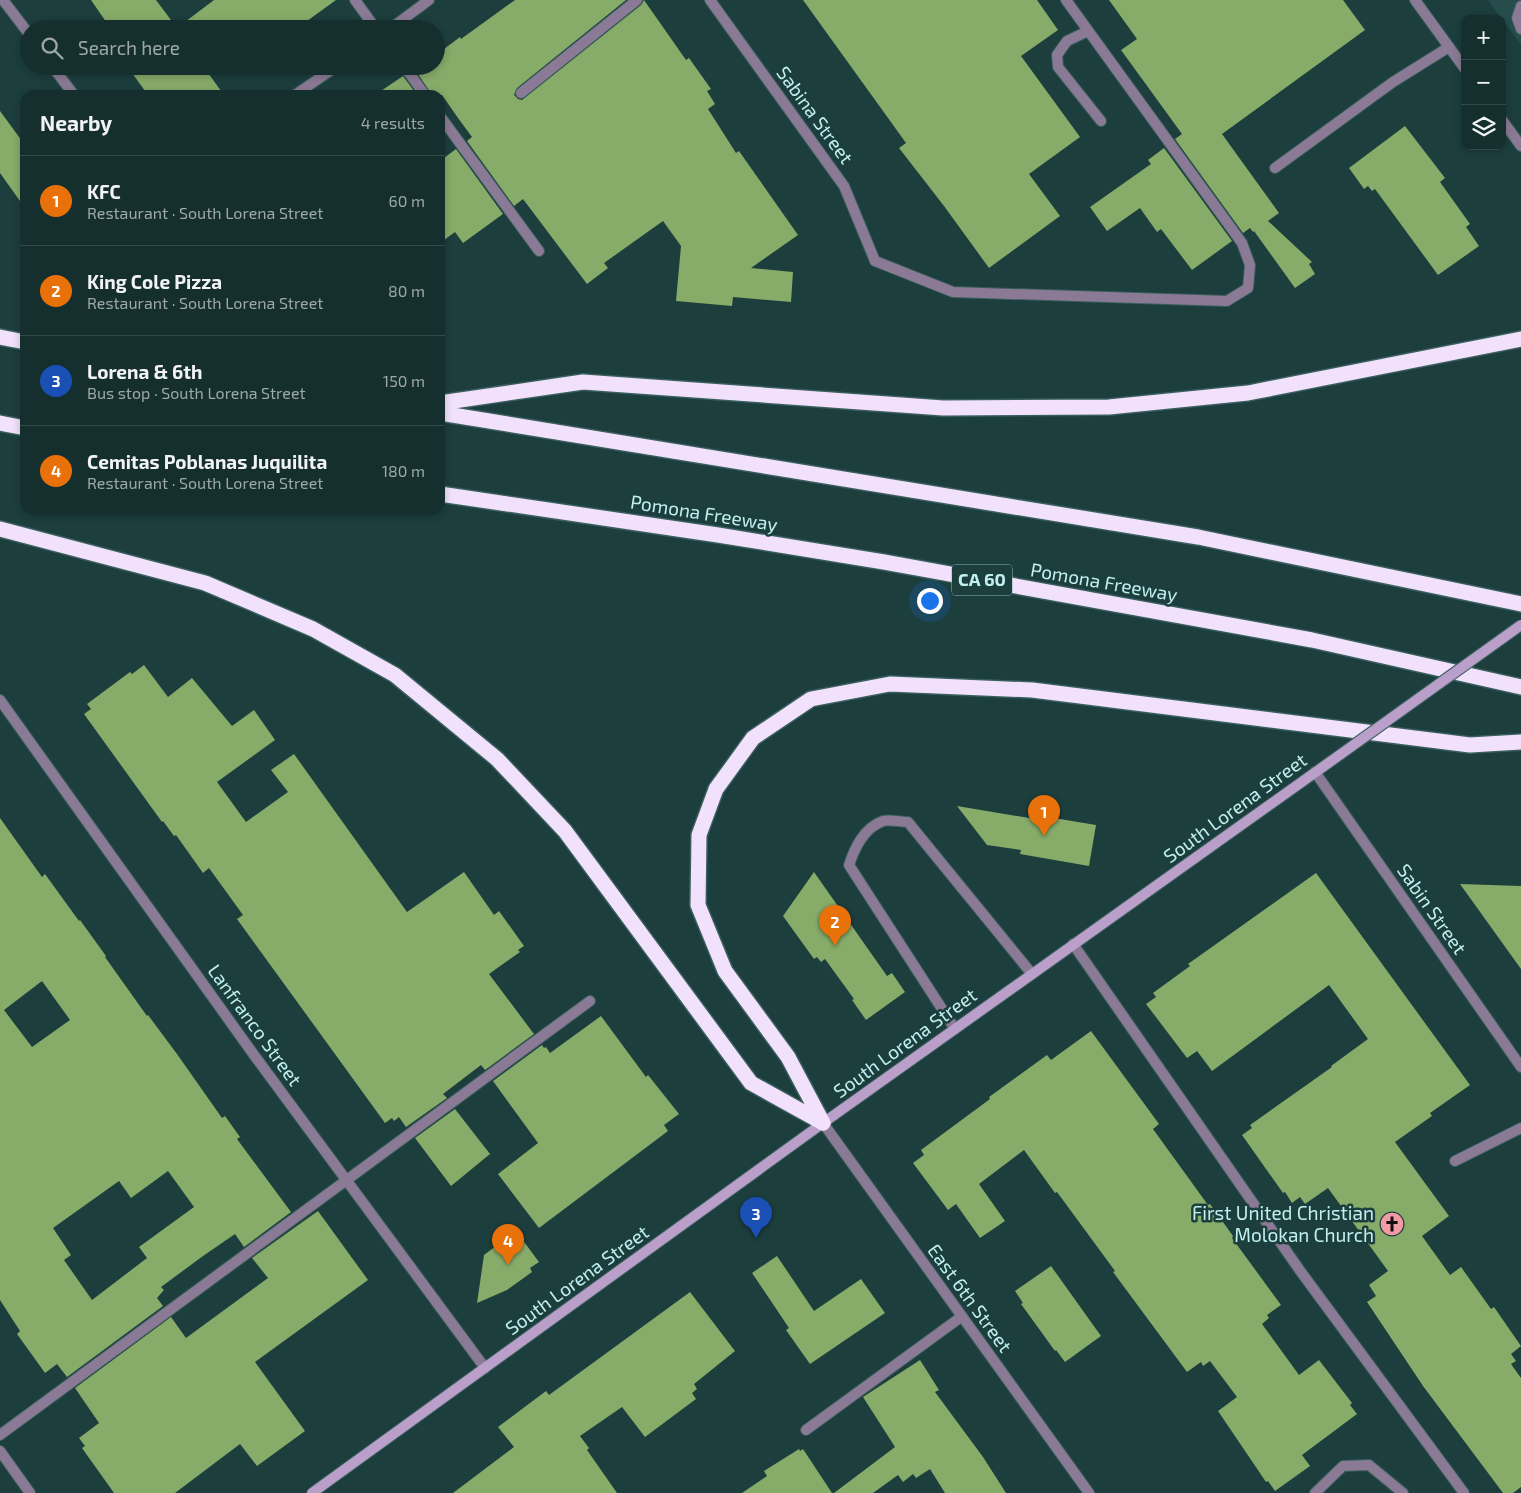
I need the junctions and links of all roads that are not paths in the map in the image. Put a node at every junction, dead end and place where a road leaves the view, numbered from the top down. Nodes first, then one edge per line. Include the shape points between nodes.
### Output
1 (3, 0) edge
2 (355, 0) edge
3 (429, 0) edge
4 (637, 0) edge
5 (710, 0) edge
6 (1066, 0) edge
7 (1415, 0) edge
8 (1521, 6) edge
9 (369, 20) edge
10 (402, 20) edge
11 (20, 22) edge
12 (1521, 29) edge
13 (1088, 31) junction
14 (1449, 47) junction
15 (1461, 63) edge
16 (59, 75) edge
17 (324, 75) edge
18 (411, 75) edge
19 (70, 90) edge
20 (302, 90) edge
21 (421, 90) edge
22 (521, 93) dead end
23 (1101, 121) dead end
24 (445, 123) edge
25 (1506, 125) edge
26 (1521, 146) edge
27 (1275, 168) dead end
28 (539, 251) dead end
29 (0, 337) edge
30 (1521, 339) edge
31 (20, 341) edge
32 (445, 402) edge
33 (445, 414) edge
34 (0, 423) edge
35 (20, 427) edge
36 (445, 495) edge
37 (0, 530) edge
38 (1521, 604) edge
39 (1521, 625) edge
40 (1521, 687) edge
41 (0, 700) edge
42 (1521, 742) edge
43 (1315, 772) junction
44 (1073, 944) junction
45 (1032, 974) junction
46 (590, 1001) dead end
47 (955, 1029) junction
48 (1521, 1067) edge
49 (823, 1123) junction
50 (1521, 1128) edge
51 (1455, 1161) dead end
52 (346, 1179) junction
53 (962, 1317) junction
54 (485, 1368) junction
55 (806, 1430) dead end
56 (0, 1435) edge
57 (0, 1451) edge
58 (30, 1493) edge
59 (312, 1493) edge
60 (1089, 1493) edge
61 (1315, 1493) edge
62 (1403, 1493) edge
63 (1464, 1493) edge

1 - 11 street
2 - 9 street
3 - 10 street
4 - 22 street
5 - 13 street, Sabina Street via 844,186 875,261 953,292 1227,301 1248,288 1250,265 1242,243
6 - 13 street
7 - 14 street
8 - 12 street via 1516,18
13 - 23 street via 1067,41 1057,55 1058,67
14 - 15 street
14 - 27 street via 1393,82
16 - 19 street
17 - 20 street
18 - 21 street
24 - 28 street
25 - 26 street
29 - 31 highway
30 - 32 highway via 1248,394 1109,407 943,408 583,382
33 - 38 highway via 1198,537
34 - 35 highway
36 - 40 highway, Pomona Freeway / CA 60 via 884,562 1312,640
37 - 49 highway via 204,583 313,628 395,676 497,759 565,831 751,1083
39 - 43 main road, South Lorena Street, bridge
41 - 52 street, Lanfranco Street via 254,1056
42 - 49 highway via 1470,745 1032,690 890,684 811,699 753,738 716,789 699,835 698,905 725,972 788,1057
43 - 44 main road, South Lorena Street
43 - 48 street, Sabin Street
44 - 45 main road, South Lorena Street
44 - 63 street via 1301,1272
45 - 47 main road, South Lorena Street
45 - 47 street via 908,822 884,821 867,830 854,848 849,865
46 - 52 street
47 - 49 main road, South Lorena Street
49 - 53 street, East 6th Street
49 - 54 main road, South Lorena Street
50 - 51 street
52 - 54 street, Lanfranco Street
52 - 56 street
53 - 55 street
53 - 60 street, East 6th Street
54 - 59 main road, South Lorena Street
57 - 58 street
61 - 62 street via 1343,1466 1369,1465

